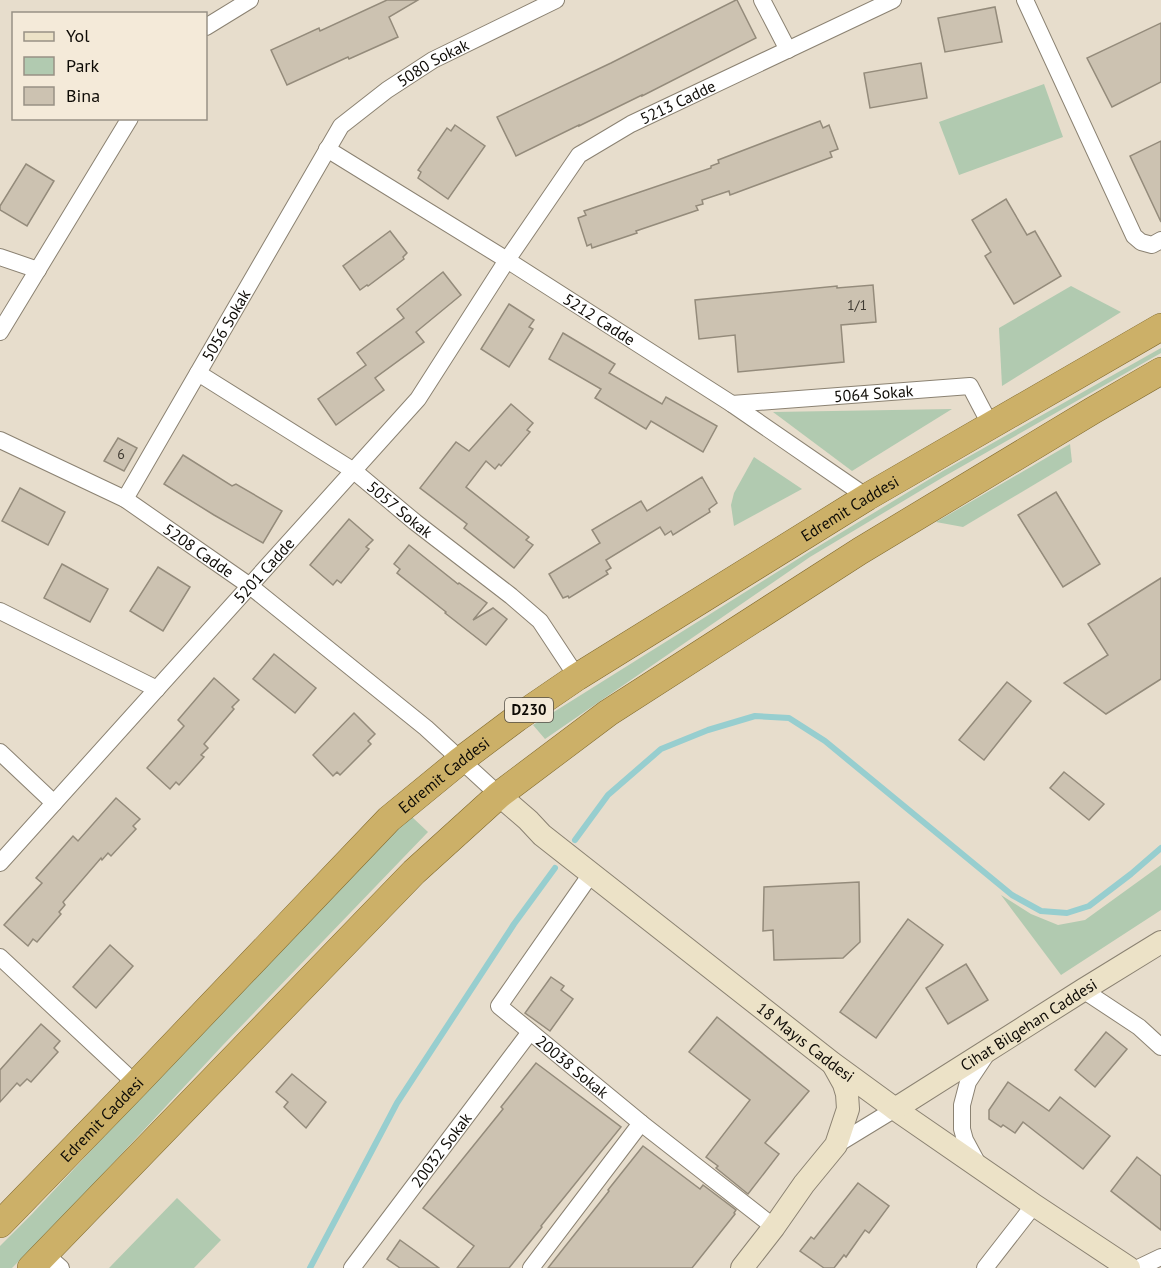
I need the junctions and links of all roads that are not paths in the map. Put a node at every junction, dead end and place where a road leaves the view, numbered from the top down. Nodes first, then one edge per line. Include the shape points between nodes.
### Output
1 (250, 0) edge
2 (556, 0) edge
3 (762, 0) edge
4 (893, 0) edge
5 (1025, 0) edge
6 (207, 26) edge
7 (788, 50) junction
8 (129, 120) edge
9 (327, 149) junction
10 (1161, 240) edge
11 (0, 257) edge
12 (507, 260) junction
13 (38, 270) junction
14 (1161, 327) edge
15 (0, 332) edge
16 (1161, 371) edge
17 (198, 373) junction
18 (732, 404) junction
19 (991, 426) junction
20 (0, 440) edge
21 (354, 471) junction
22 (867, 497) junction
23 (125, 499) junction
24 (250, 586) junction
25 (0, 612) edge
26 (577, 677) junction
27 (157, 690) junction
28 (0, 752) edge
29 (461, 760) junction
30 (499, 795) junction
31 (54, 803) junction
32 (0, 863) edge
33 (591, 874) junction
34 (1161, 942) edge
35 (0, 957) edge
36 (1083, 990) junction
37 (530, 1032) junction
38 (1161, 1047) edge
39 (991, 1048) junction
40 (832, 1063) junction
41 (136, 1084) junction
42 (895, 1109) junction
43 (641, 1123) junction
44 (836, 1145) junction
45 (979, 1167) junction
46 (1034, 1205) junction
47 (0, 1224) edge
48 (774, 1227) junction
49 (1161, 1257) edge
50 (45, 1263) edge
51 (352, 1268) edge
52 (531, 1268) edge
53 (742, 1268) edge
54 (985, 1268) edge
55 (1129, 1268) edge
56 (1138, 1268) edge

1 - 6 street
2 - 9 street, 5080 Sokak via 433,60 341,126
3 - 7 street
4 - 7 street, 5213 Cadde
5 - 10 street via 1134,236 1152,245
7 - 12 street, 5213 Cadde via 631,124 579,156
8 - 13 street
9 - 12 street, 5212 Cadde
9 - 17 street, 5056 Sokak
11 - 13 street
12 - 18 street, 5212 Cadde
12 - 21 street, 5201 Cadde via 418,399
13 - 15 street
14 - 19 highway, Edremit Caddesi / D230
16 - 30 highway via 860,550 608,713
17 - 21 street, 5057 Sokak
17 - 23 street, 5056 Sokak
18 - 19 street, 5064 Sokak via 970,386
18 - 22 street, 5212 Cadde
19 - 22 highway, Edremit Caddesi / D230
20 - 23 street, 5208 Cadde
21 - 24 street, 5201 Cadde
21 - 26 street, 5057 Sokak via 540,621
22 - 26 highway, Edremit Caddesi / D230
23 - 24 street, 5208 Cadde
24 - 27 street, 5201 Cadde
24 - 29 street, 5208 Cadde
25 - 27 street
26 - 29 highway, Edremit Caddesi / D230
27 - 31 street, 5201 Cadde
28 - 31 street
29 - 30 street, 5208 Cadde
29 - 41 highway, Edremit Caddesi / D230 via 389,819
30 - 33 main road, 18 Mayıs Caddesi
30 - 50 highway via 414,872
31 - 32 street, 5201 Cadde
33 - 37 street, 20038 Sokak via 499,1006
33 - 40 main road, 18 Mayıs Caddesi
34 - 36 main road, Cihat Bilgehan Caddesi
35 - 41 street
36 - 38 street via 1139,1027
36 - 39 main road, Cihat Bilgehan Caddesi
37 - 43 street, 20038 Sokak
37 - 51 street, 20032 Sokak
39 - 42 main road, Cihat Bilgehan Caddesi
39 - 45 street via 968,1082 962,1106 965,1140
40 - 42 main road, 18 Mayıs Caddesi
40 - 44 main road via 844,1084 848,1109
41 - 47 highway, Edremit Caddesi / D230
42 - 44 street
42 - 45 main road, 18 Mayıs Caddesi
43 - 48 street, 20038 Sokak
43 - 52 street
44 - 48 main road
45 - 46 main road, 18 Mayıs Caddesi
46 - 54 street
46 - 55 main road, 18 Mayıs Caddesi
48 - 53 main road
49 - 56 street

